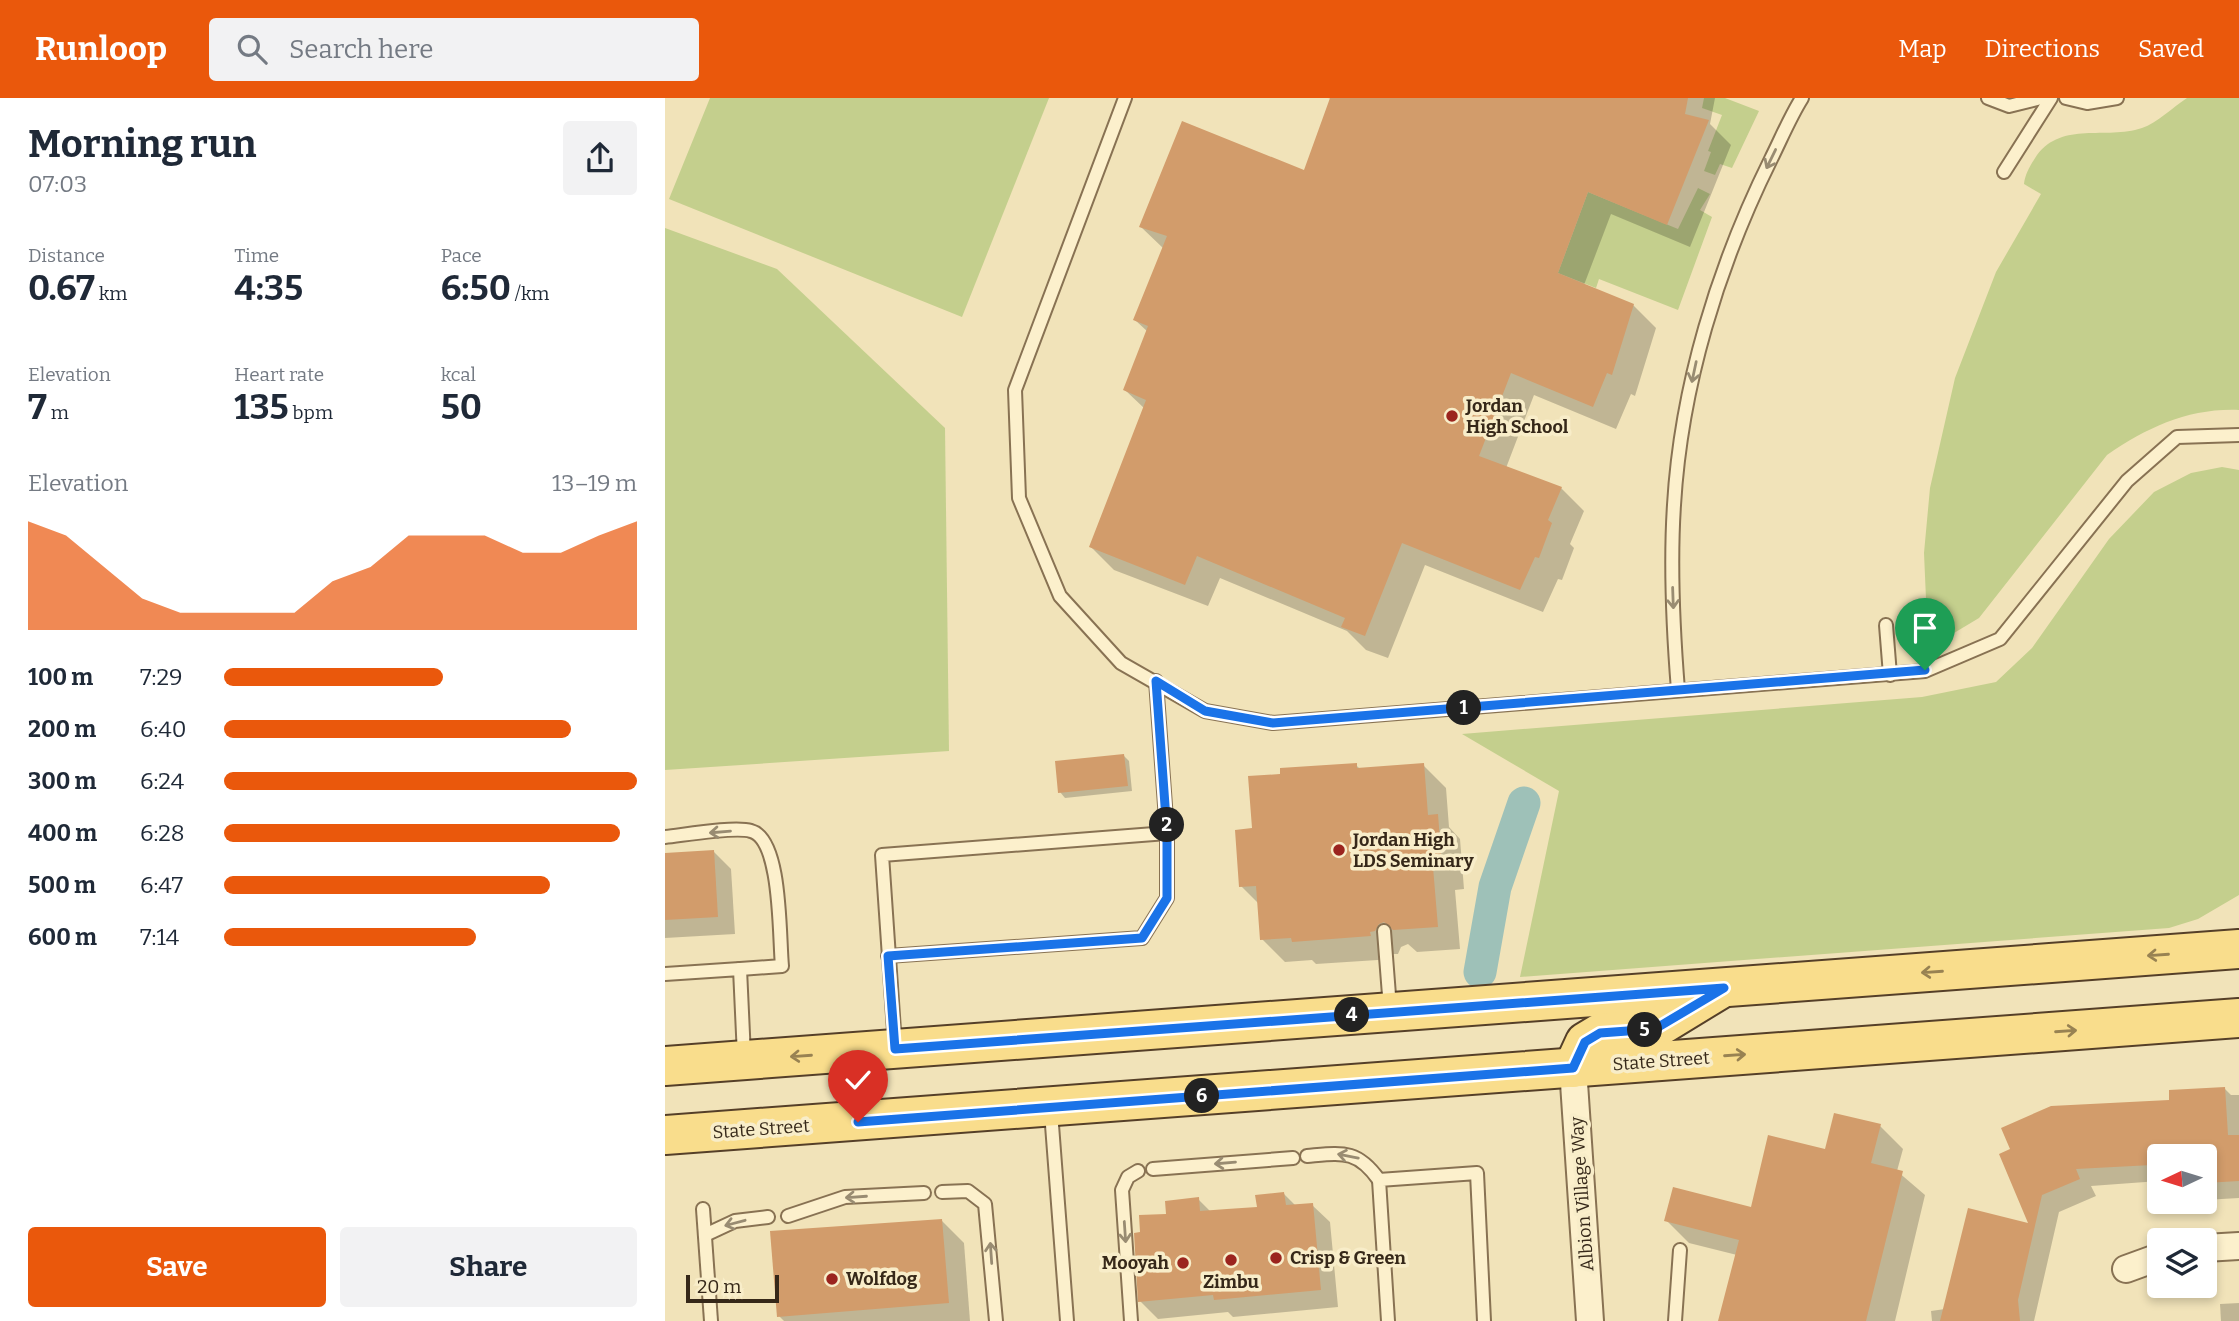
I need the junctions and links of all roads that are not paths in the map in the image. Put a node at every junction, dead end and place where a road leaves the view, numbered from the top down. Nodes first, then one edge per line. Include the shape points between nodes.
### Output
1 (1125, 98) edge
2 (1802, 98) edge
3 (1988, 98) edge
4 (2041, 98) edge
5 (2051, 98) edge
6 (2066, 98) edge
7 (2117, 98) edge
8 (2004, 172) dead end
9 (2239, 435) edge
10 (1886, 625) dead end
11 (1890, 675) junction
12 (1156, 681) junction
13 (1678, 690) junction
14 (1167, 833) junction
15 (665, 836) edge
16 (1384, 931) dead end
17 (2235, 947) edge
18 (888, 956) junction
19 (740, 970) junction
20 (665, 974) edge
21 (1724, 988) junction
22 (1390, 1012) junction
23 (2239, 1018) edge
24 (895, 1049) junction
25 (744, 1060) junction
26 (665, 1066) edge
27 (1573, 1068) junction
28 (1051, 1108) junction
29 (665, 1136) edge
30 (1307, 1156) dead end
31 (1293, 1158) dead end
32 (1153, 1169) dead end
33 (1138, 1171) dead end
34 (1380, 1180) junction
35 (942, 1192) dead end
36 (924, 1193) dead end
37 (703, 1209) dead end
38 (788, 1216) dead end
39 (768, 1217) dead end
40 (705, 1235) junction
41 (2239, 1245) edge
42 (2217, 1247) edge
43 (1680, 1250) dead end
44 (2147, 1261) edge
45 (2126, 1269) dead end
46 (711, 1321) edge
47 (996, 1321) edge
48 (1067, 1321) edge
49 (1131, 1321) edge
50 (1388, 1321) edge
51 (1484, 1321) edge
52 (1590, 1321) edge
53 (1675, 1321) edge

1 - 12 lane via 1015,390 1019,498 1060,596 1121,663
2 -> 13 lane via 1735,239 1696,365 1674,503
3 - 4 lane via 2009,106
5 - 8 lane
6 - 7 lane via 2087,103
9 - 11 lane via 2177,437 2127,481 2000,639 1925,670
10 - 11 lane
11 - 13 lane
12 - 13 lane via 1205,711 1273,723
12 - 14 lane
14 - 18 lane via 1167,898 1142,938
14 - 18 lane via 882,855
19 -> 15 lane via 782,966 769,846 749,830
16 - 22 lane
17 -> 21 main road
18 - 24 lane
19 - 20 lane
19 - 25 lane
21 - 22 main road
21 - 27 main road via 1655,1029 1600,1033 1585,1042
22 - 24 main road
27 -> 23 main road, State Street
24 -> 25 main road
25 - 26 main road
27 - 28 main road, State Street
27 - 52 street, Albion Village Way
28 - 29 main road, State Street
28 - 48 lane
34 -> 30 lane via 1356,1156
31 -> 32 lane
33 -> 49 lane via 1128,1177 1122,1190
34 - 50 lane
34 - 51 lane via 1477,1172
47 -> 35 lane via 985,1204 968,1191
36 -> 38 lane via 845,1197
37 - 40 lane
39 -> 40 lane via 735,1221
40 - 46 lane
41 - 42 street
43 - 53 lane
44 - 45 street

